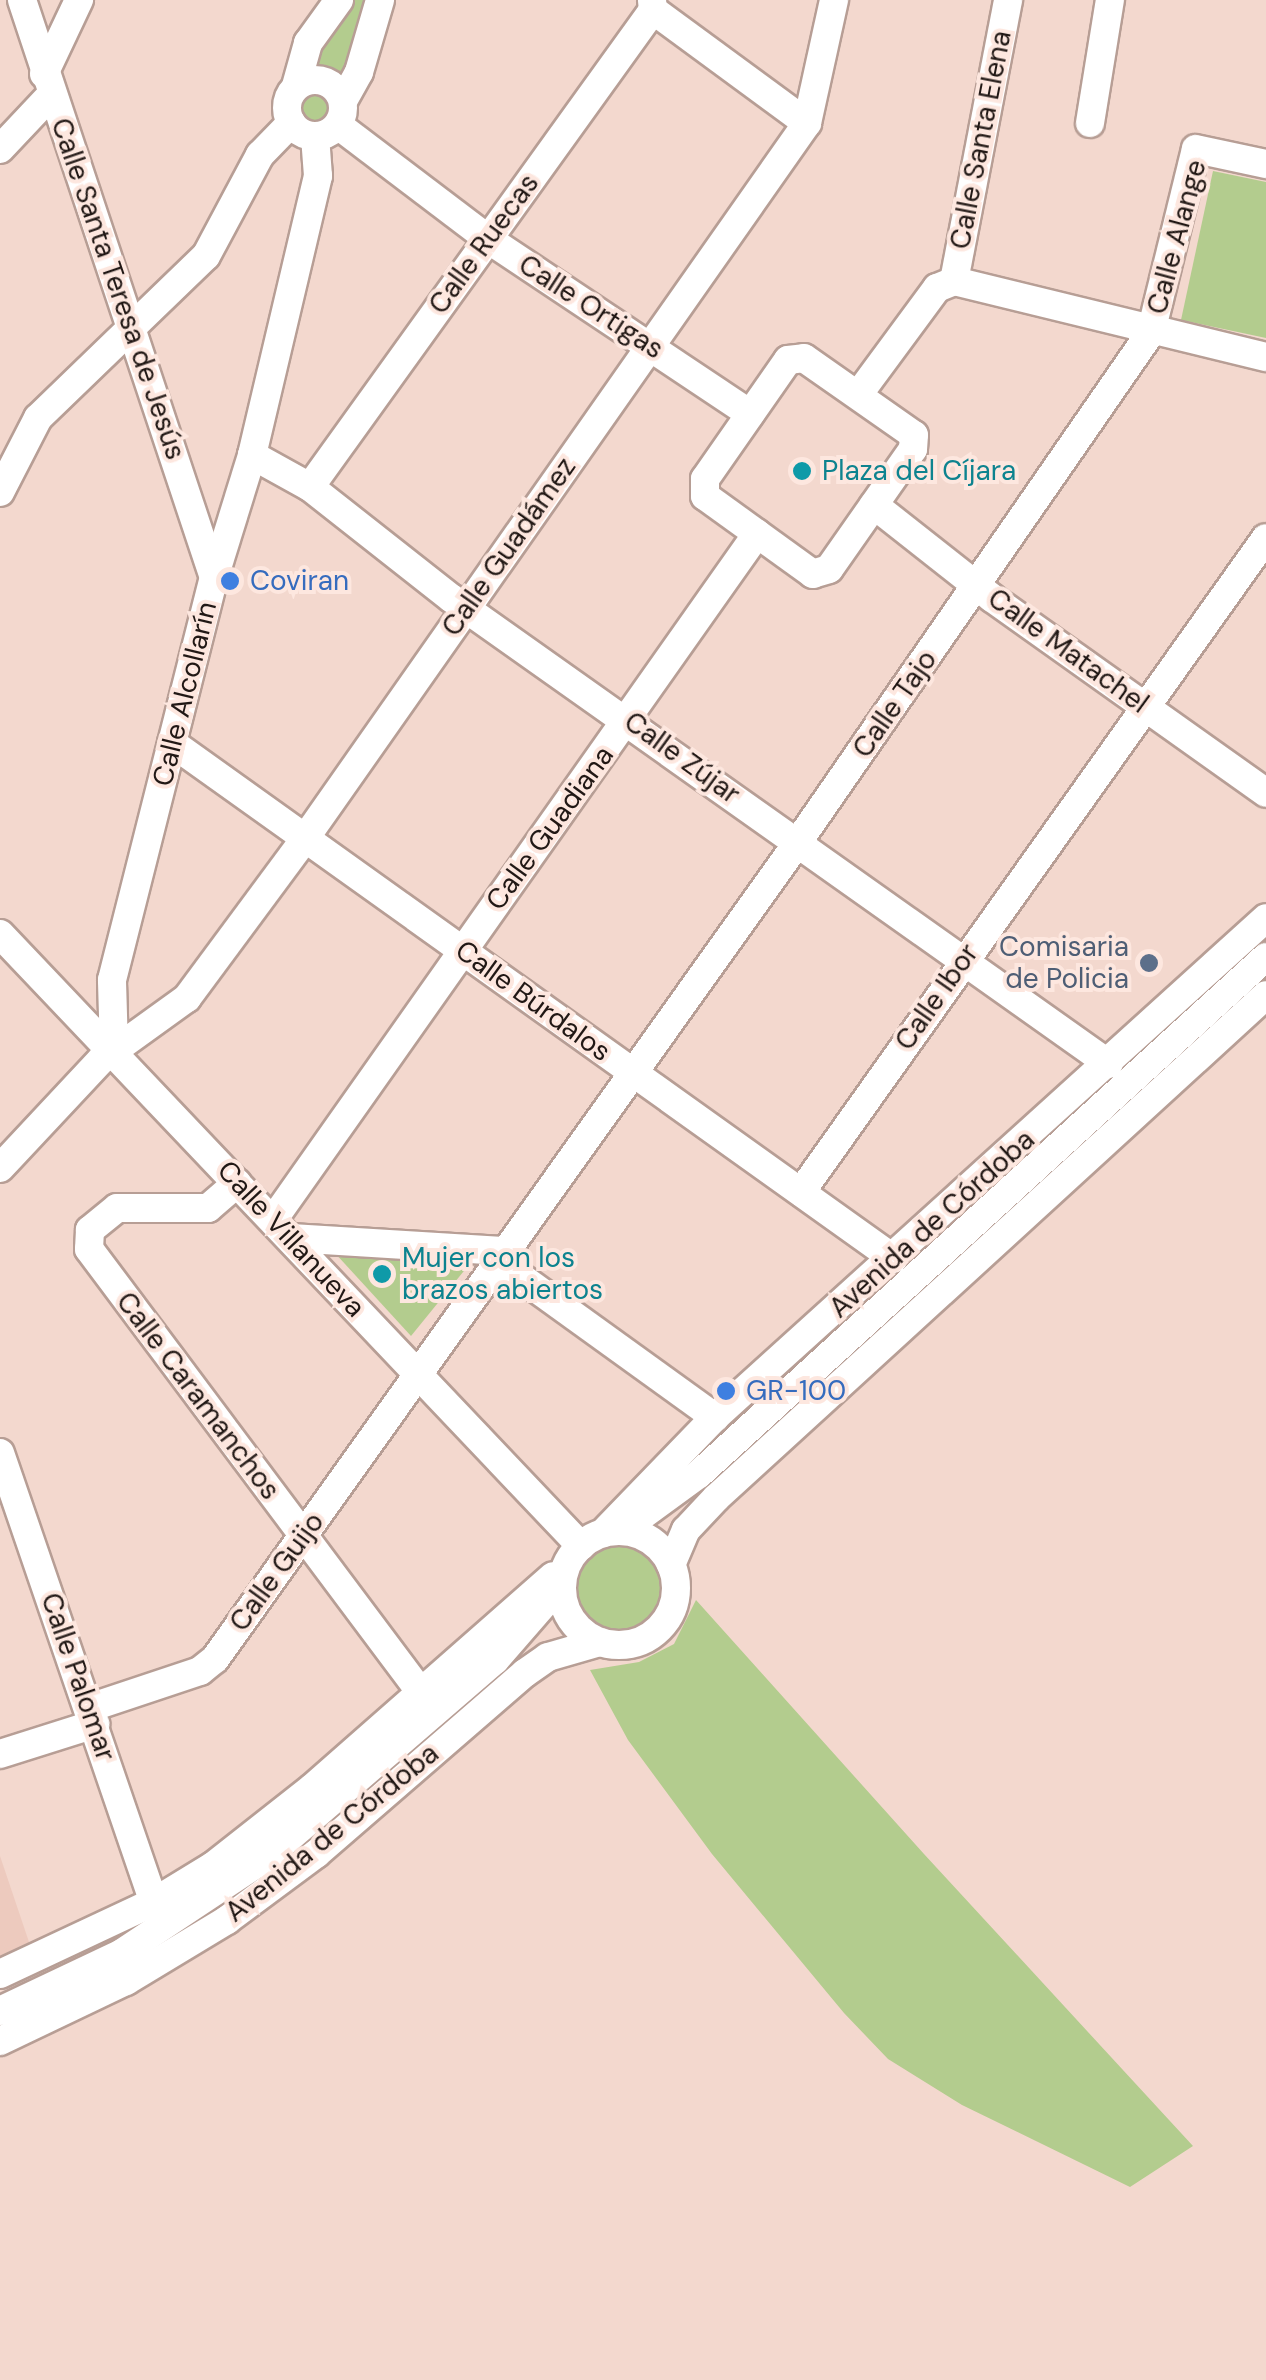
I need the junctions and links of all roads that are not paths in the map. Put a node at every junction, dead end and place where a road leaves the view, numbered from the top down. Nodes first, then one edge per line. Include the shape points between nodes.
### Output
1 (22, 0) edge
2 (79, 0) edge
3 (338, 0) edge
4 (380, 0) edge
5 (834, 0) edge
6 (1008, 0) edge
7 (1110, 0) edge
8 (652, 5) edge
9 (47, 85) junction
10 (296, 86) junction
11 (806, 122) junction
12 (323, 123) junction
13 (1090, 123) dead end
14 (0, 149) edge
15 (1266, 164) edge
16 (488, 239) junction
17 (954, 280) junction
18 (133, 320) junction
19 (1151, 332) junction
20 (651, 345) junction
21 (1266, 357) edge
22 (858, 395) junction
23 (750, 414) junction
24 (252, 455) junction
25 (310, 487) junction
26 (0, 492) edge
27 (874, 505) junction
28 (757, 534) junction
29 (1266, 538) edge
30 (214, 578) junction
31 (978, 585) junction
32 (466, 608) junction
33 (1144, 706) junction
34 (629, 719) junction
35 (172, 743) junction
36 (1266, 794) edge
37 (306, 837) junction
38 (798, 842) junction
39 (1266, 918) edge
40 (0, 934) edge
41 (463, 950) junction
42 (1266, 956) edge
43 (964, 960) junction
44 (112, 980) junction
45 (1266, 995) edge
46 (70, 1010) junction
47 (114, 1049) junction
48 (1109, 1064) junction
49 (634, 1073) junction
50 (0, 1168) edge
51 (237, 1183) junction
52 (800, 1192) junction
53 (282, 1229) junction
54 (500, 1256) junction
55 (894, 1259) junction
56 (417, 1373) junction
57 (714, 1417) junction
58 (0, 1453) edge
59 (699, 1474) junction
60 (304, 1536) junction
61 (587, 1552) junction
62 (667, 1559) junction
63 (591, 1637) junction
64 (495, 1660) junction
65 (419, 1690) junction
66 (92, 1716) junction
67 (0, 1754) edge
68 (154, 1902) junction
69 (0, 1974) edge
70 (0, 2011) edge
71 (0, 2041) edge

1 - 9 street, Calle Santa Teresa de Jesús
2 - 9 street
3 - 10 street, Calle Alcollarín via 308,43
4 - 12 street via 360,72
5 - 11 street, Calle Guadámez
6 - 17 street, Calle Santa Elena
7 - 13 street
8 - 11 street
8 - 16 street, Calle Ruecas
9 - 14 street
9 - 18 street, Calle Santa Teresa de Jesús
10 - 12 street, Calle Alcollarín via 288,99
10 - 12 street, Calle Ortigas via 324,81
11 - 20 street, Calle Guadámez
12 - 16 street, Calle Ortigas
12 - 18 street via 260,155 206,256
12 - 24 street, Calle Alcollarín via 318,176
15 - 19 street, Calle Alange via 1196,149
16 - 20 street, Calle Ortigas
16 - 25 street, Calle Ruecas
17 - 19 street
17 - 22 street via 937,288
18 - 26 street via 38,418
18 - 30 street, Calle Santa Teresa de Jesús
19 - 21 street
19 - 31 street, Calle Tajo
20 - 23 street, Calle Ortigas
20 - 32 street, Calle Guadámez
22 - 23 street via 804,358 788,360
22 - 27 street via 914,436 913,449
23 - 28 street via 705,480 704,496
24 - 25 street, Calle Zújar
24 - 30 street, Calle Alcollarín
25 - 32 street, Calle Zújar
27 - 28 street via 829,568 813,574
27 - 31 street, Calle Matachel
28 - 34 street, Calle Guadiana
29 - 33 street, Calle Ibor
30 - 35 street, Calle Alcollarín
31 - 33 street, Calle Matachel
31 - 38 street, Calle Tajo
32 - 34 street, Calle Zújar
32 - 37 street, Calle Guadámez
33 - 36 street, Calle Matachel
33 - 43 street, Calle Ibor
34 - 38 street, Calle Zújar
34 - 41 street, Calle Guadiana
35 - 37 street, Calle Búrdalos
35 - 44 street, Calle Alcollarín
37 - 41 street, Calle Búrdalos
37 - 47 street, Calle Guadámez via 187,998
38 - 43 street, Calle Zújar
38 - 49 street, Calle Tajo
39 - 48 street, Avenida de Córdoba
40 - 46 street, Calle Villanueva
41 - 49 street, Calle Búrdalos
41 - 53 street, Calle Guadiana
42 - 59 street, Avenida de Córdoba
43 - 48 street, Calle Zújar
43 - 52 street, Calle Ibor
44 - 46 street via 85,1006
44 - 47 street, Calle Alcollarín
45 - 62 street, Avenida de Córdoba via 716,1498
46 - 47 street, Calle Villanueva
47 - 50 street, Calle Guadámez
47 - 51 street, Calle Villanueva
48 - 55 street, Avenida de Córdoba
49 - 52 street, Calle Búrdalos
49 - 54 street, Calle Tajo
51 - 53 street, Calle Villanueva
51 - 60 street, Calle Caramanchos via 208,1208 117,1208 90,1230 89,1249
52 - 55 street, Calle Búrdalos
53 - 54 street
53 - 56 street, Calle Villanueva
54 - 56 street, Calle Guijo
54 - 57 street
55 - 57 street, Avenida de Córdoba
56 - 60 street, Calle Guijo
56 - 61 street, Calle Villanueva
57 - 61 street, Avenida de Córdoba
58 - 66 street, Calle Palomar
59 - 61 street, Avenida de Córdoba
59 - 62 street, Avenida de Córdoba
60 - 65 street, Calle Caramanchos
60 - 66 street, Calle Guijo via 215,1659
61 - 62 street
61 - 63 street via 566,1609
61 - 64 street, Avenida de Córdoba
61 - 65 street, Avenida de Córdoba
62 - 63 street via 675,1600 657,1631 628,1645
63 - 64 street, Avenida de Córdoba
63 - 71 street, Avenida de Córdoba via 525,1673 316,1854 227,1920 126,1980
64 - 70 street, Avenida de Córdoba via 268,1856 138,1943
65 - 68 street, Avenida de Córdoba via 312,1788 213,1866
66 - 67 street, Calle Guijo
66 - 68 street, Calle Palomar
68 - 69 street, Avenida de Córdoba

